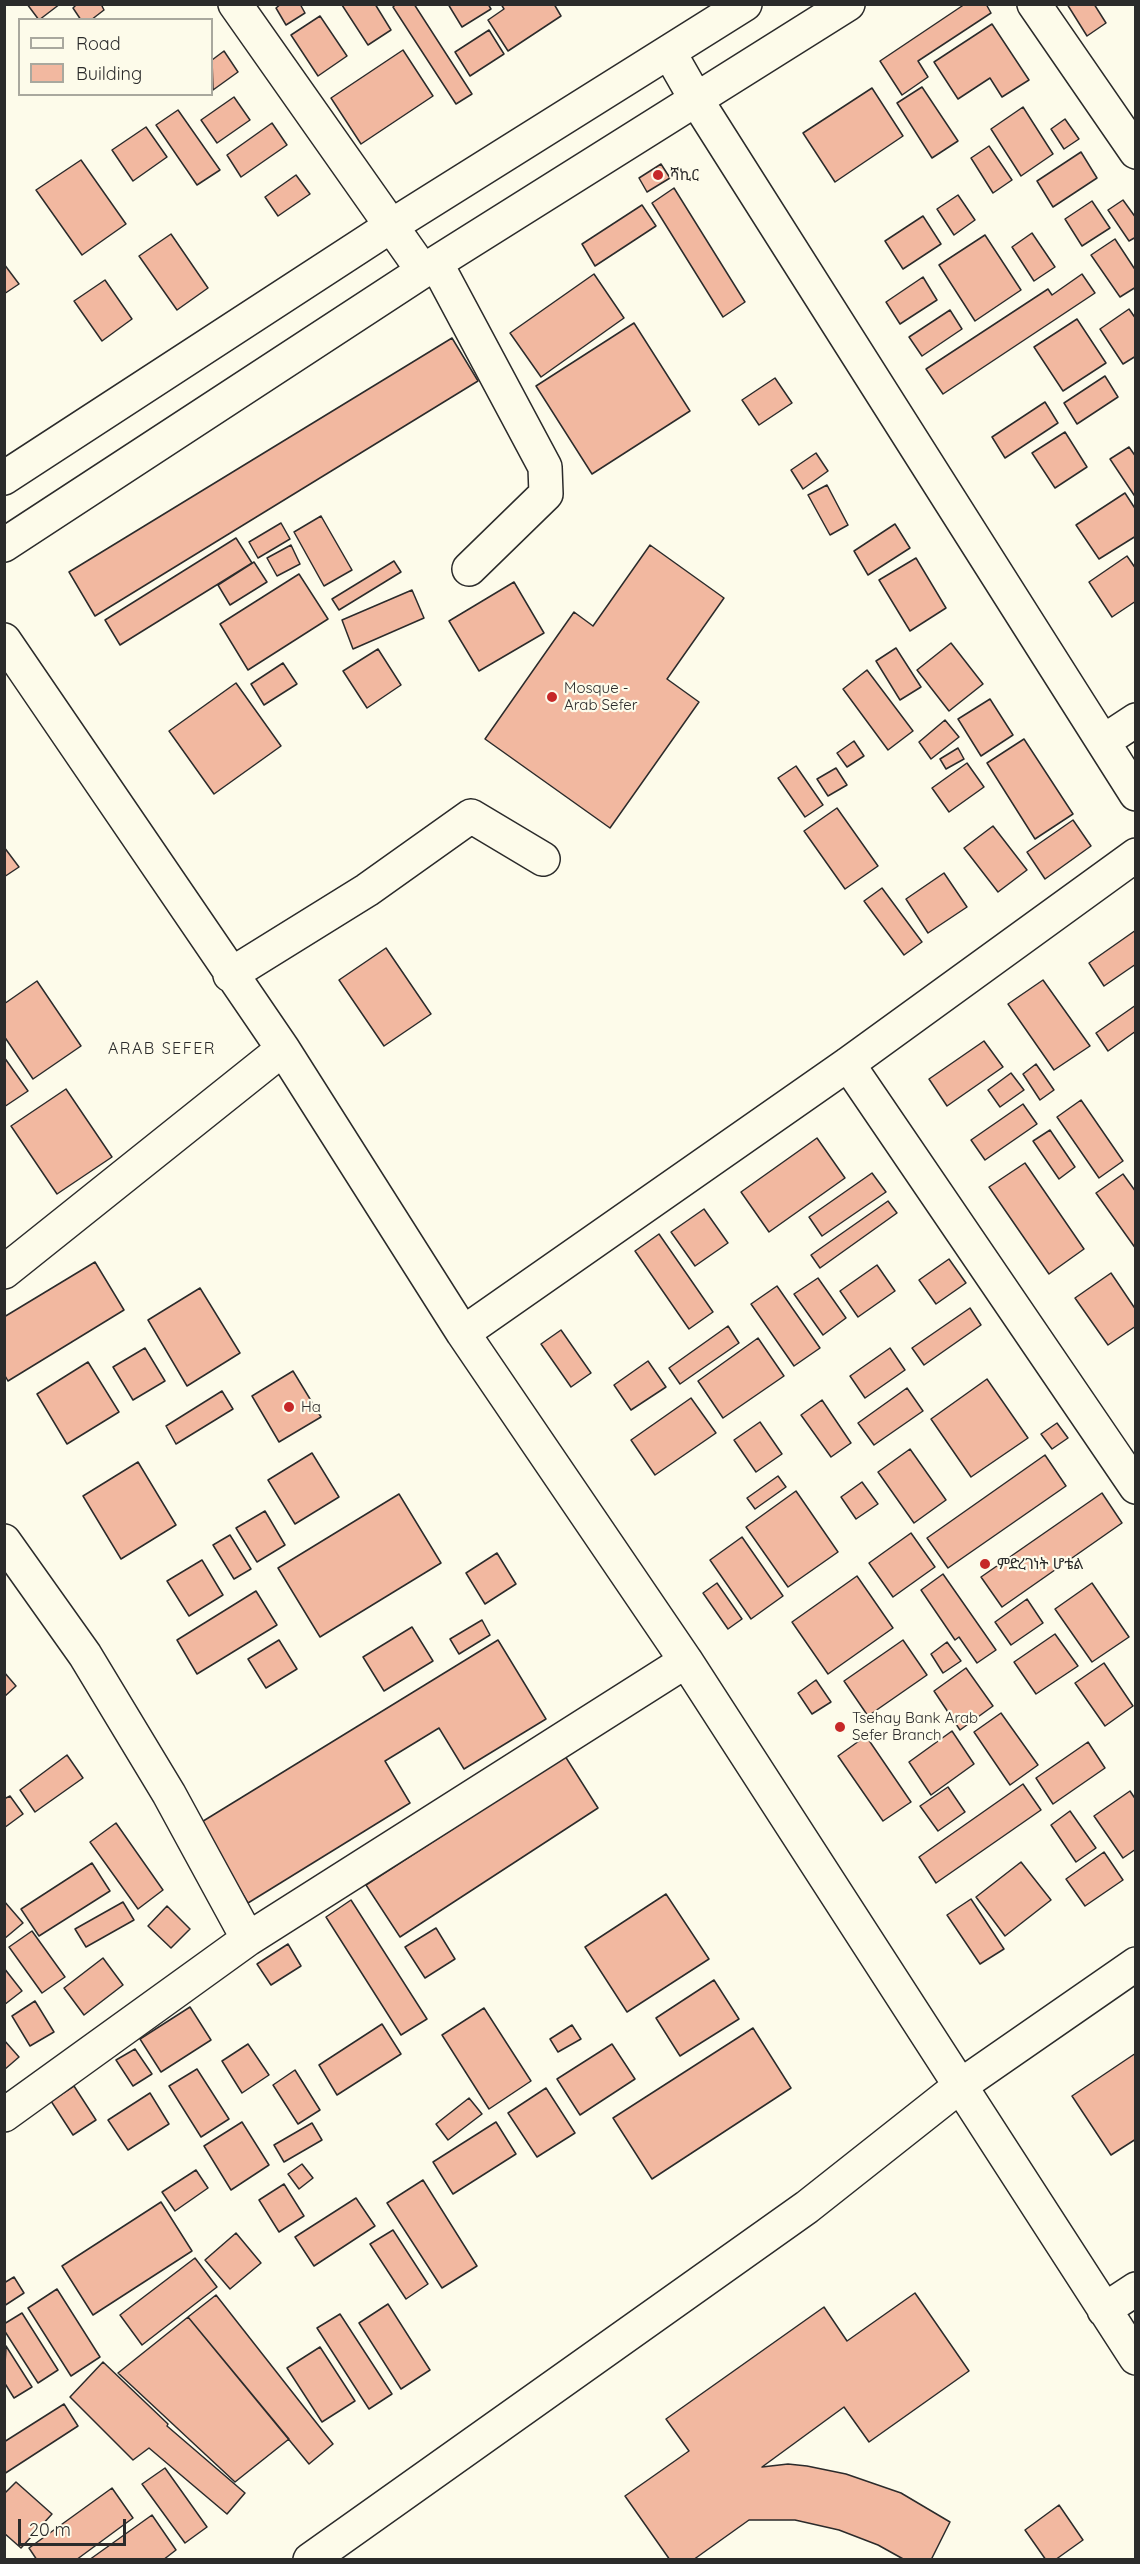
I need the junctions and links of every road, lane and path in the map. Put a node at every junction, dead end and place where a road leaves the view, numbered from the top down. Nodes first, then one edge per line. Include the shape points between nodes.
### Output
1 (235, 4) edge
2 (745, 4) edge
3 (848, 4) edge
4 (1034, 4) edge
5 (669, 52) junction
6 (697, 101) junction
7 (1136, 152) edge
8 (391, 226) junction
9 (429, 267) junction
10 (4, 478) edge
11 (4, 545) edge
12 (469, 569) dead end
13 (4, 640) edge
14 (1136, 720) edge
15 (1104, 741) junction
16 (1136, 794) edge
17 (1136, 855) edge
18 (543, 859) dead end
19 (230, 975) junction
20 (283, 1049) junction
21 (848, 1064) junction
22 (4, 1272) edge
23 (463, 1333) junction
24 (1136, 1487) edge
25 (4, 1541) edge
26 (686, 1661) junction
27 (248, 1940) junction
28 (1136, 1964) edge
29 (960, 2086) junction
30 (4, 2115) edge
31 (1136, 2289) edge
32 (1104, 2310) junction
33 (1136, 2358) edge
34 (310, 2559) edge

1 - 8 street
2 - 5 street
3 - 6 street
4 - 7 street
5 - 6 street
5 - 8 street
6 - 9 street
6 - 15 street
8 - 9 street
8 - 10 street
9 - 11 street
9 - 12 street via 545,467 546,494
13 - 19 street
14 - 15 street
15 - 16 street
17 - 21 street
18 - 19 street via 471,816 367,890
19 - 20 street
20 - 22 street
20 - 23 street
21 - 23 street
21 - 24 street
23 - 26 street
25 - 27 street via 85,1655 169,1794
26 - 27 street
26 - 29 street
27 - 30 street
28 - 29 street
29 - 32 street
29 - 34 street via 807,2207
31 - 32 street
32 - 33 street

